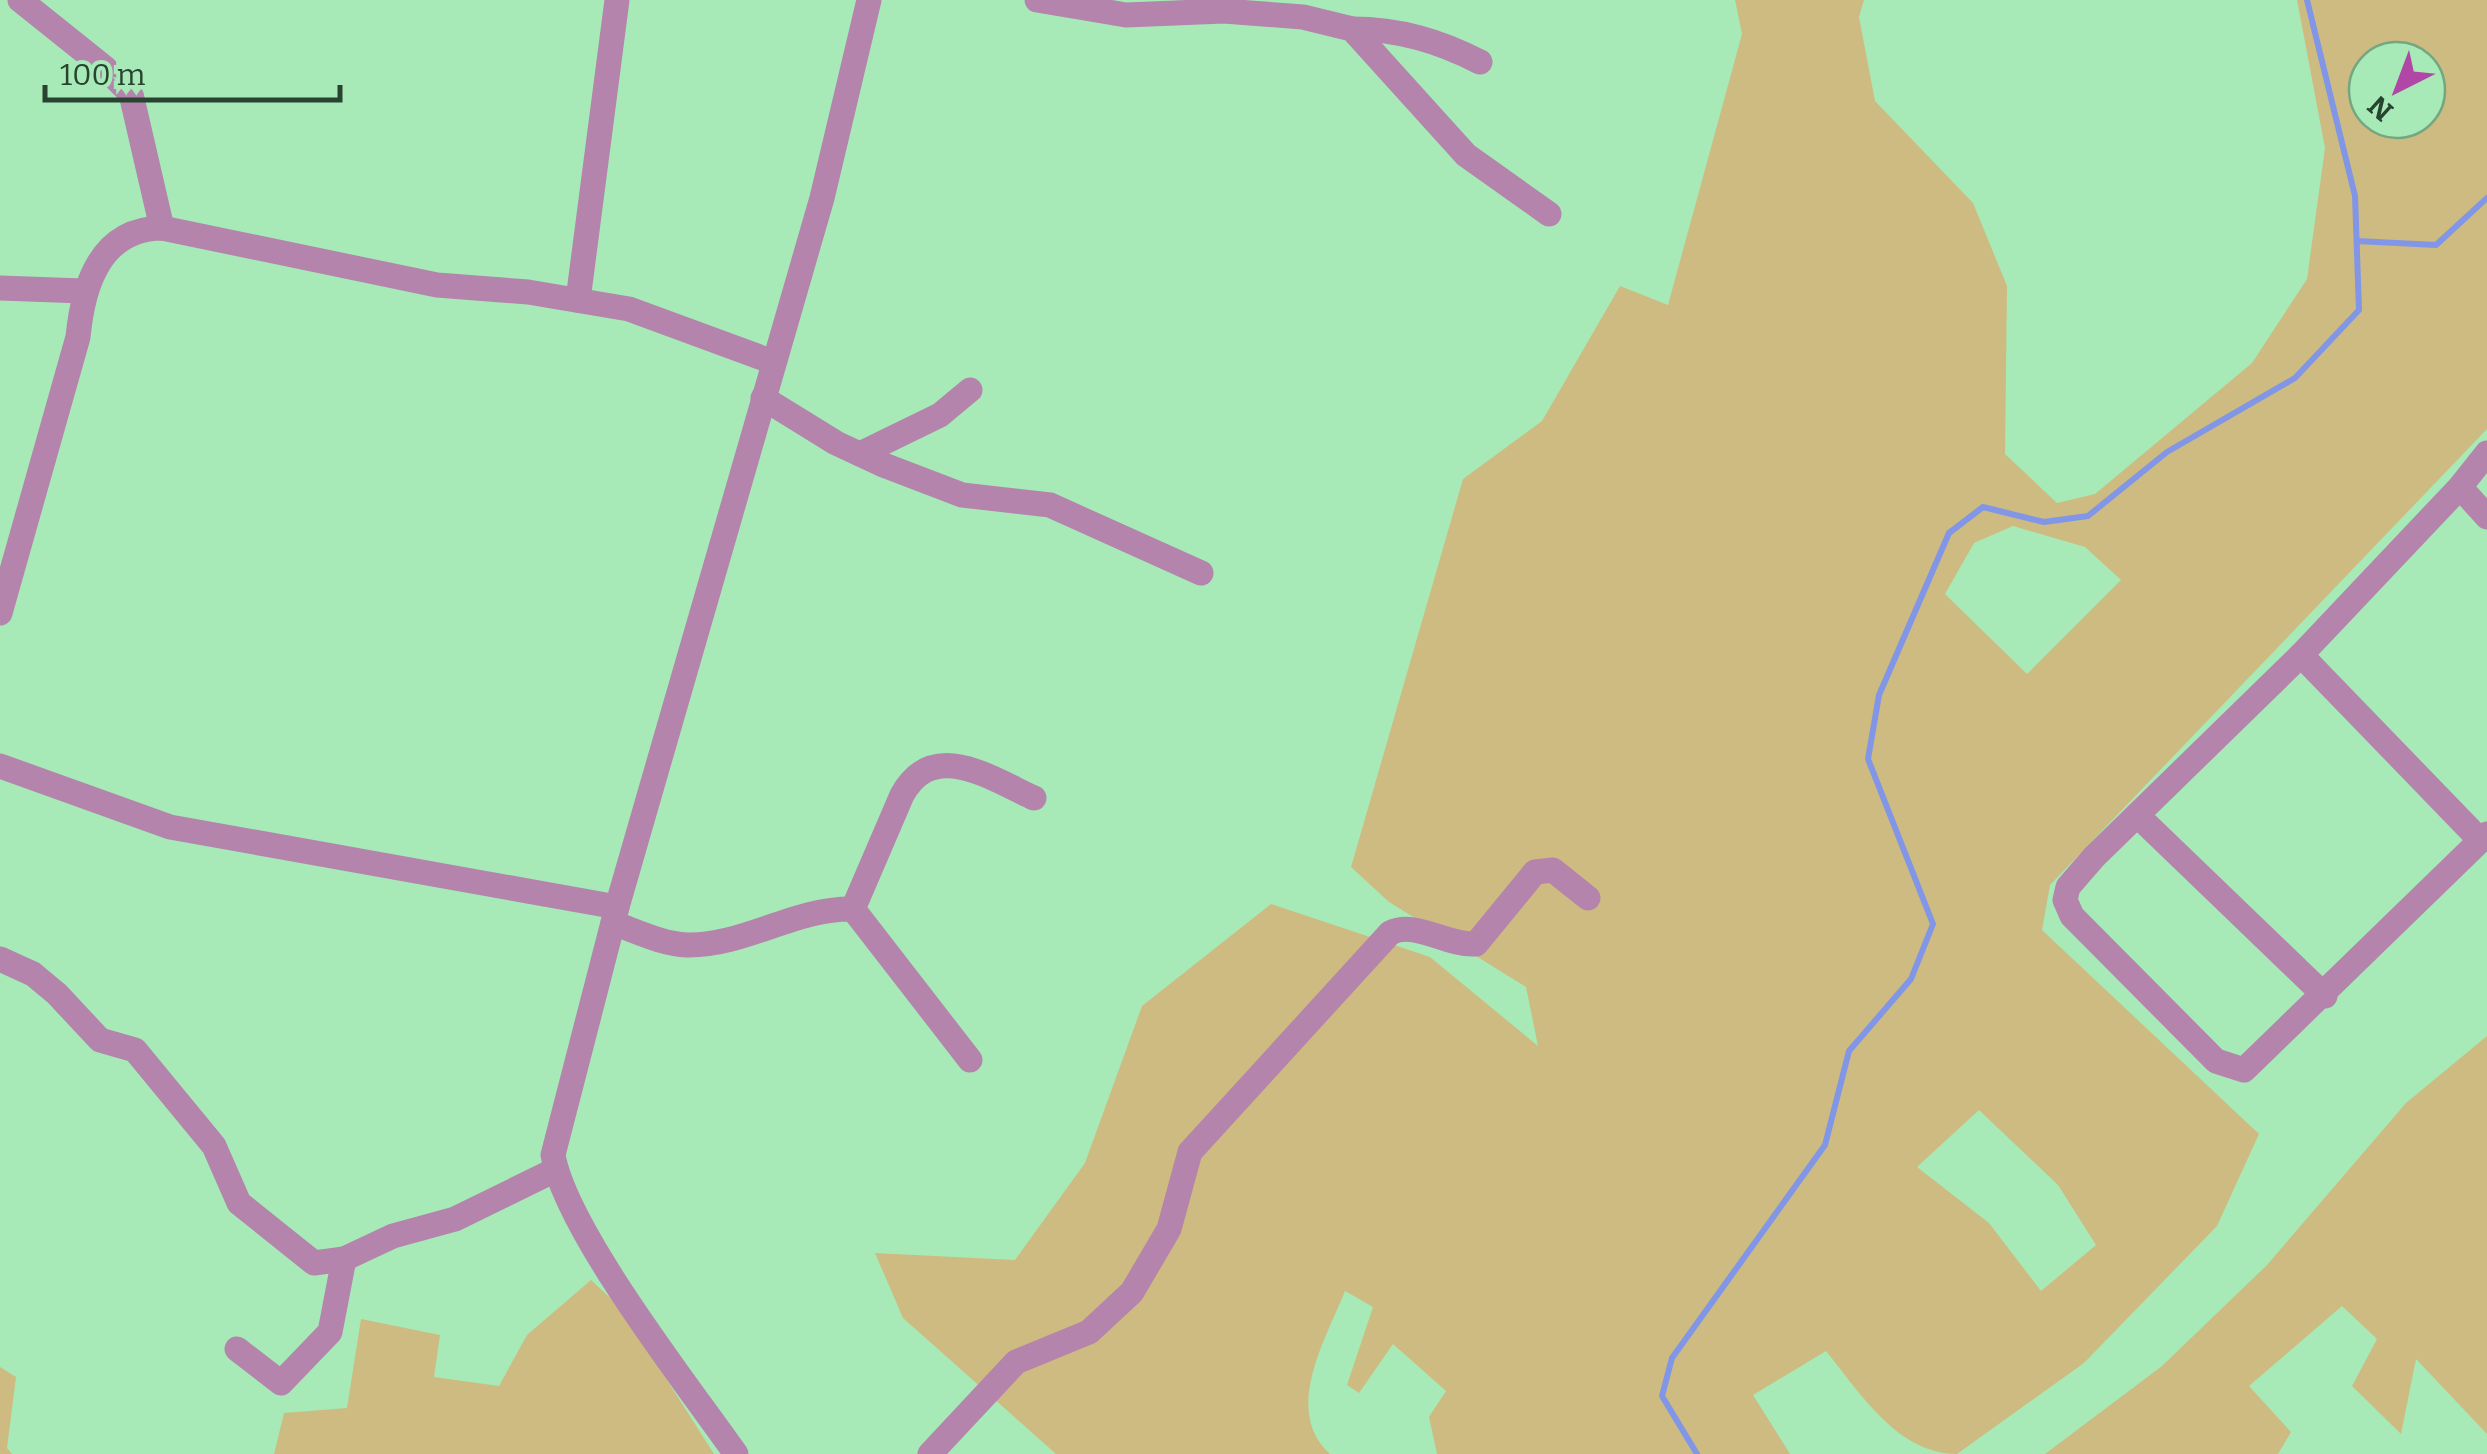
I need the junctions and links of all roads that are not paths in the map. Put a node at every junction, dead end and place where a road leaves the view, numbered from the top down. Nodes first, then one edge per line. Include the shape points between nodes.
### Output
1 (20, 0) edge
2 (618, 0) edge
3 (869, 0) edge
4 (1037, 0) edge
5 (1352, 29) junction
6 (1480, 62) dead end
7 (1548, 214) dead end
8 (162, 228) junction
9 (0, 288) edge
10 (83, 291) junction
11 (578, 300) junction
12 (774, 362) junction
13 (970, 390) dead end
14 (763, 398) junction
15 (2487, 452) edge
16 (860, 454) junction
17 (2460, 488) junction
18 (2487, 517) edge
19 (8, 548) edge
20 (1201, 573) dead end
21 (0, 613) edge
22 (2300, 655) junction
23 (12, 771) edge
24 (0, 789) edge
25 (1034, 798) dead end
26 (2137, 815) junction
27 (2484, 837) edge
28 (1588, 898) dead end
29 (852, 909) junction
30 (615, 915) junction
31 (0, 959) edge
32 (2325, 996) junction
33 (970, 1060) dead end
34 (555, 1170) junction
35 (344, 1259) junction
36 (237, 1349) dead end
37 (736, 1454) edge
38 (930, 1454) edge

1 - 8 street via 131,94
2 - 11 street
3 - 12 street
4 - 5 street via 1126,15 1224,11 1302,17
5 - 6 street via 1441,42
5 - 7 street via 1466,155
8 - 10 street via 120,238
8 - 11 street via 437,286
9 - 10 street
10 - 19 street via 78,337
11 - 12 street via 629,309
12 - 14 street
13 - 16 street via 940,415
14 - 16 street
14 - 30 street
15 - 17 street
16 - 20 street via 962,495 1050,505
17 - 18 street
17 - 22 street
19 - 21 street
22 - 26 street
22 - 27 street
23 - 24 street
23 - 30 street via 170,828
25 - 29 street via 958,767 939,762 924,769 902,795
26 - 32 street
26 - 32 street via 2068,887 2064,900 2072,916 2216,1062 2244,1070
27 - 32 street
28 - 38 street via 1553,870 1535,872 1476,944 1455,945 1416,929 1390,933 1190,1152 1169,1229 1132,1292 1089,1332 1016,1362
29 - 30 street via 802,914 702,944 666,941
29 - 33 street
30 - 34 street via 554,1142
31 - 35 street via 57,994 100,1040 135,1050 214,1146 239,1203 265,1227 309,1261
34 - 35 street via 455,1219 392,1236
34 - 37 street via 598,1252
35 - 36 street via 333,1326 291,1376 273,1380

